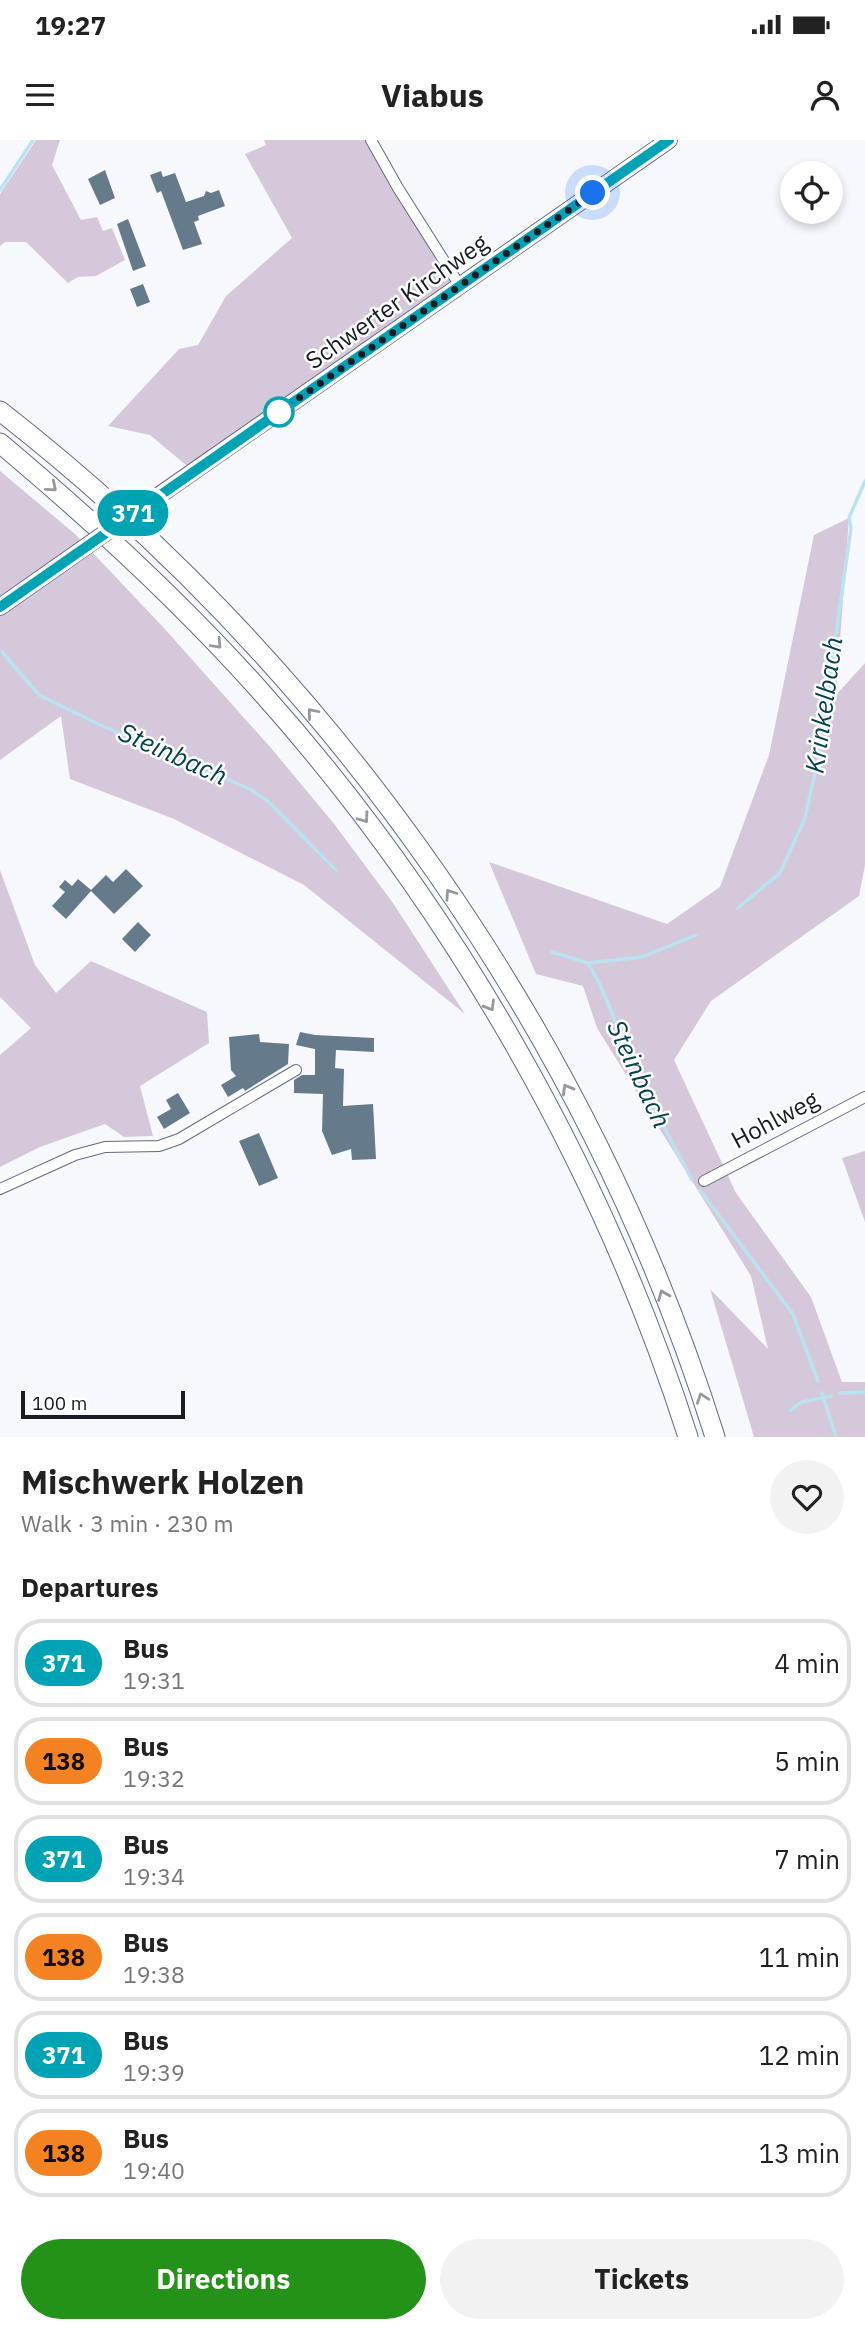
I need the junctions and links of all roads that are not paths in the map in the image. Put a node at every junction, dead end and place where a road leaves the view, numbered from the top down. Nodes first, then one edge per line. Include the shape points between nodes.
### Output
1 (371, 140) edge
2 (669, 140) edge
3 (460, 286) junction
4 (0, 411) edge
5 (0, 443) edge
6 (0, 607) edge
7 (296, 1070) dead end
8 (865, 1097) edge
9 (704, 1181) dead end
10 (0, 1189) edge
11 (688, 1437) edge
12 (715, 1437) edge

1 - 3 street
2 - 3 main road, Schwerter Kirchweg
3 - 6 main road, Schwerter Kirchweg, bridge
12 -> 4 highway via 675,1324 607,1166 540,1037 426,859 341,747 217,607 97,491
5 -> 11 highway via 79,510 201,627 264,695 406,875 472,975 560,1130 634,1290
7 - 10 street via 179,1139 159,1146 105,1147 75,1155
8 - 9 street, Hohlweg

